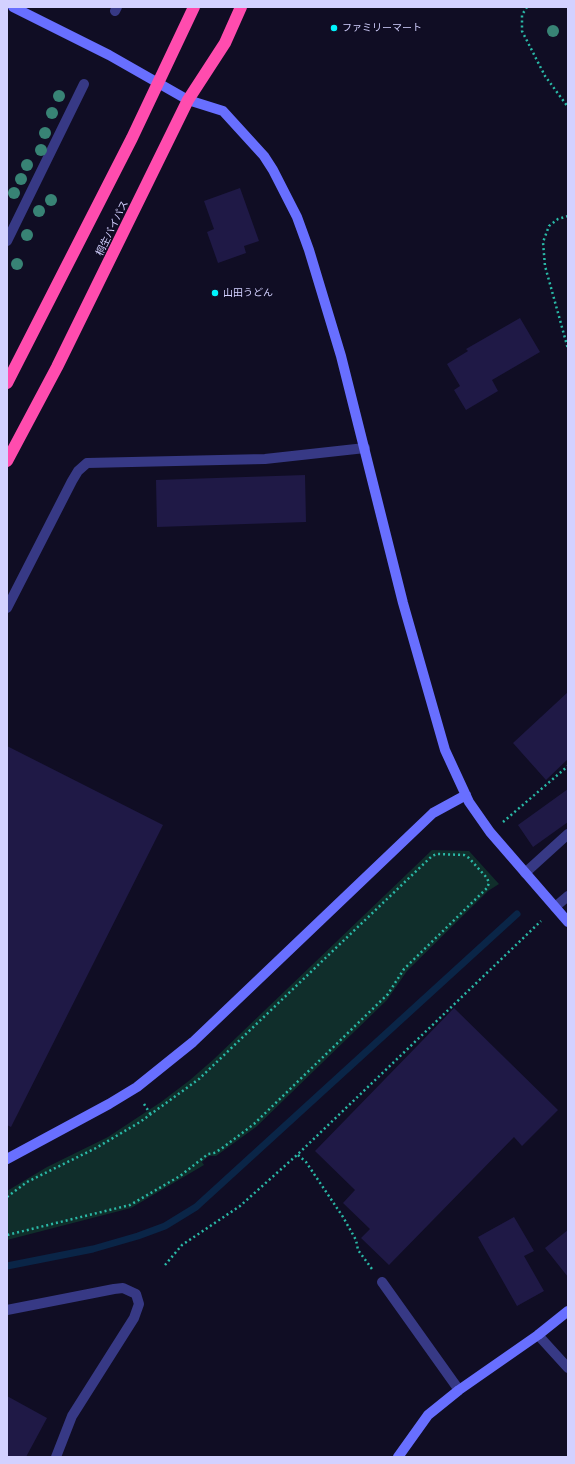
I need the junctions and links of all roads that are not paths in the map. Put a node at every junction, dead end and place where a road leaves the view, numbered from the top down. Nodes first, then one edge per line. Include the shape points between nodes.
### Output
1 (13, 7) edge
2 (194, 7) edge
3 (241, 7) edge
4 (158, 81) junction
5 (84, 84) dead end
6 (188, 100) junction
7 (7, 241) edge
8 (7, 383) edge
9 (365, 448) junction
10 (7, 461) edge
11 (7, 608) edge
12 (466, 795) junction
13 (568, 834) edge
14 (525, 873) junction
15 (568, 896) edge
16 (555, 907) junction
17 (568, 922) edge
18 (7, 1159) edge
19 (382, 1282) road end
20 (7, 1310) edge
21 (568, 1311) edge
22 (538, 1334) junction
23 (568, 1368) edge
24 (459, 1390) junction
25 (56, 1457) edge
26 (398, 1457) edge

1 - 4 street
2 - 4 highway
3 - 6 highway, 桐生バイパス via 225,43
4 - 6 street
4 - 8 highway via 132,138
5 - 7 street
6 - 9 street via 223,111 264,156 283,188 310,250
6 - 10 highway, 桐生バイパス via 57,367
9 - 11 street via 265,459 87,463 72,481
9 - 12 street via 403,603 438,727 445,750
12 - 14 street via 490,832
12 - 18 street via 433,814 193,1042 137,1086 109,1104
13 - 14 street
14 - 16 street
15 - 16 street
16 - 17 street
19 - 24 street
20 - 25 street via 114,1289 123,1288 136,1294 139,1304 134,1318 72,1416
21 - 22 street
22 - 23 street
22 - 24 street
24 - 26 street via 428,1415

